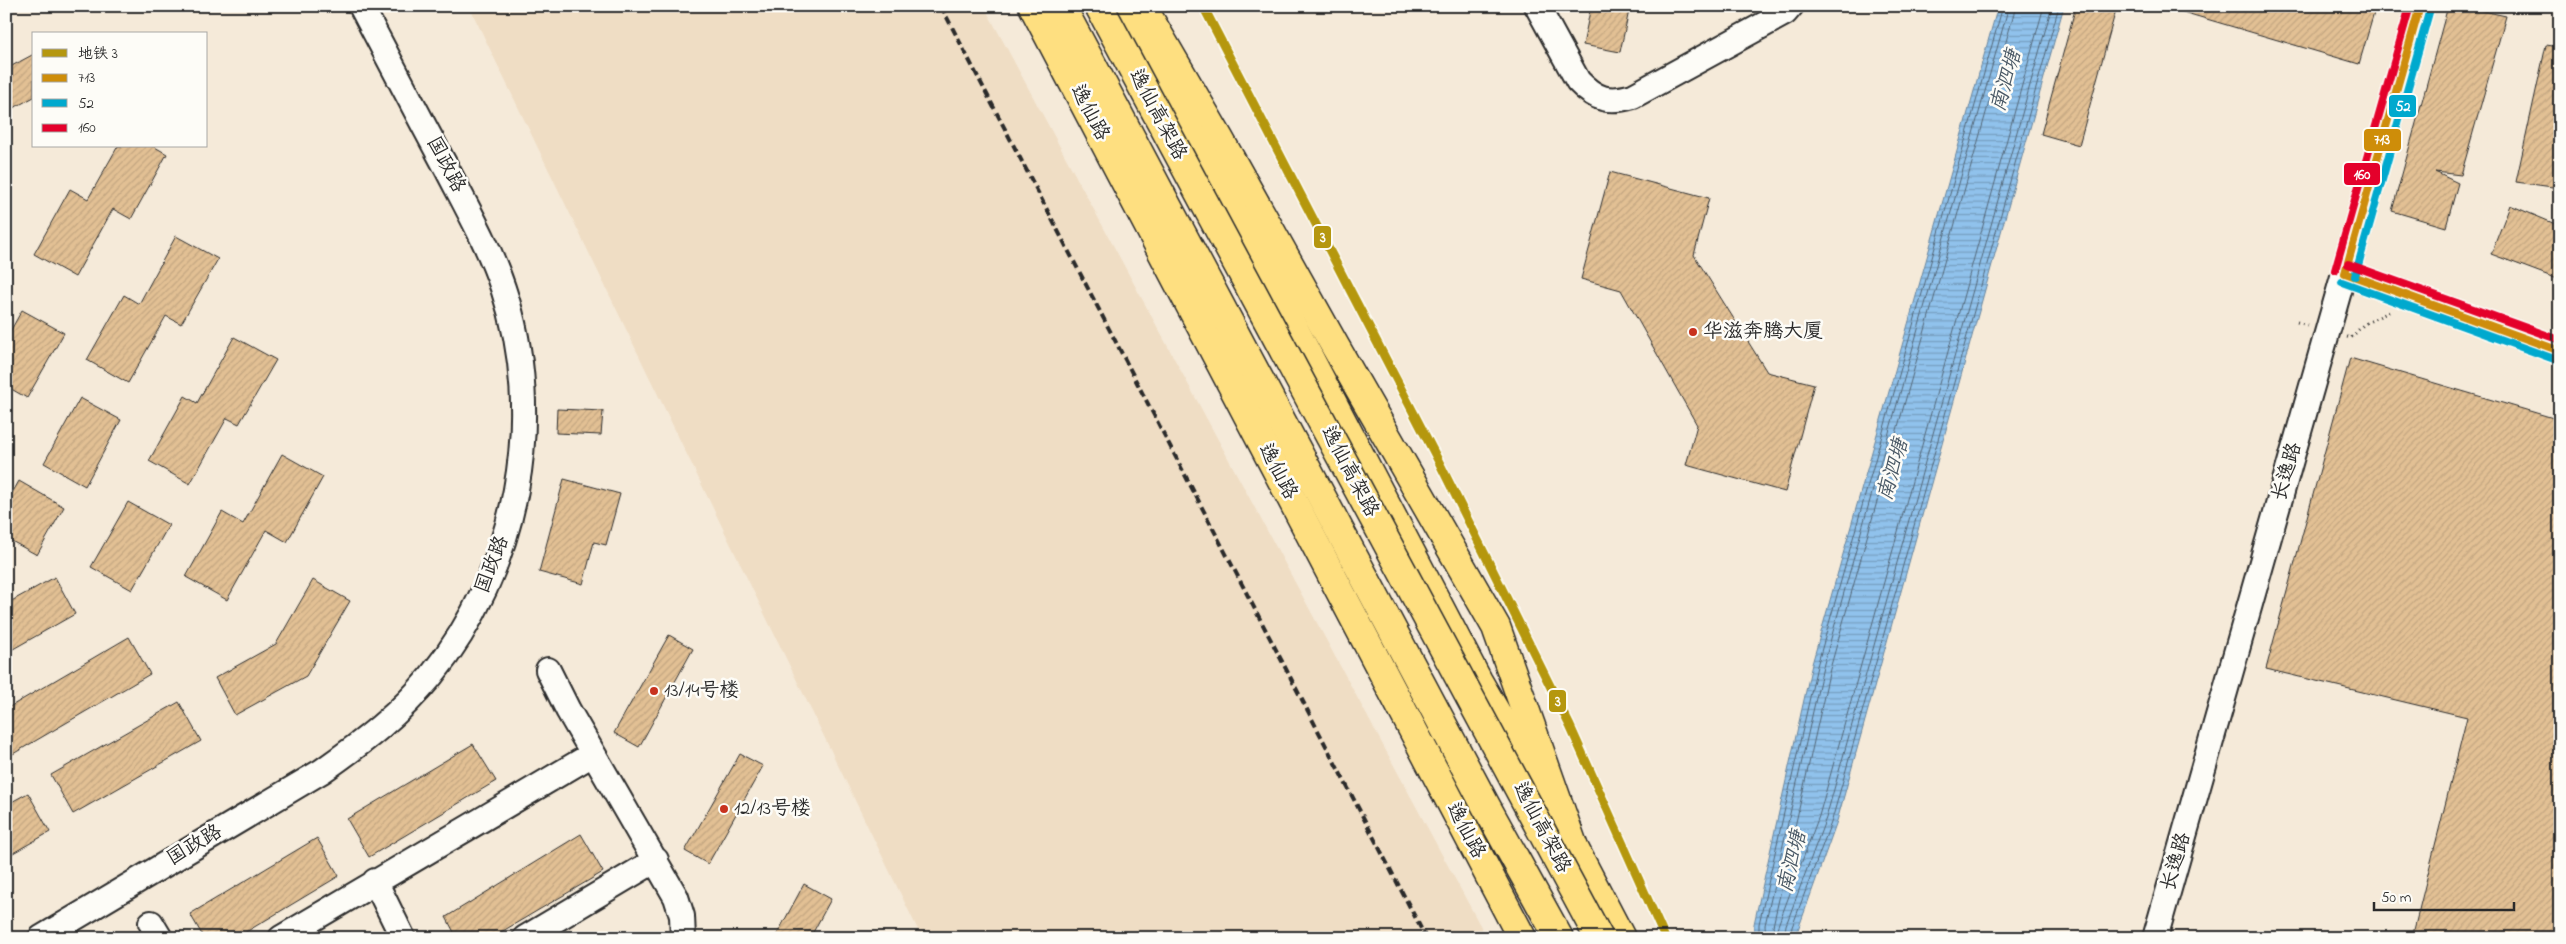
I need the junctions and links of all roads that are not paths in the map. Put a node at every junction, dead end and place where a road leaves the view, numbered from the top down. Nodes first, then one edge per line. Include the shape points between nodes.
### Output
1 (361, 6) edge
2 (1033, 6) edge
3 (1061, 6) edge
4 (1093, 6) edge
5 (1099, 6) edge
6 (1120, 6) edge
7 (1142, 6) edge
8 (1538, 6) edge
9 (1791, 6) edge
10 (2420, 6) edge
11 (2345, 273) junction
12 (2560, 351) edge
13 (548, 670) dead end
14 (593, 754) junction
15 (1574, 848) junction
16 (656, 860) junction
17 (375, 881) junction
18 (41, 938) edge
19 (281, 938) edge
20 (404, 938) edge
21 (525, 938) edge
22 (683, 938) edge
23 (1522, 938) edge
24 (1559, 938) edge
25 (1599, 938) edge
26 (1621, 938) edge
27 (2155, 938) edge

1 - 18 street, 国政路 via 486,244 504,288 514,328 523,416 512,509 499,555 481,599 431,676 399,711 362,743 322,771
2 - 23 main road, 逸仙路
3 - 24 main road, 逸仙高架路
4 - 15 main road via 1460,702
5 - 25 main road, 逸仙高架路, bridge
6 - 15 main road via 1178,107 1478,681
7 - 15 main road via 1496,627
8 - 9 street via 1578,81 1587,91 1615,101 1633,96 1785,13
10 - 11 street, 长逸路
11 - 12 street
11 - 27 street, 长逸路
13 - 14 street
14 - 16 street
14 - 17 street
15 - 26 main road
16 - 21 street
16 - 22 street via 676,897 682,916
17 - 19 street
17 - 20 street

